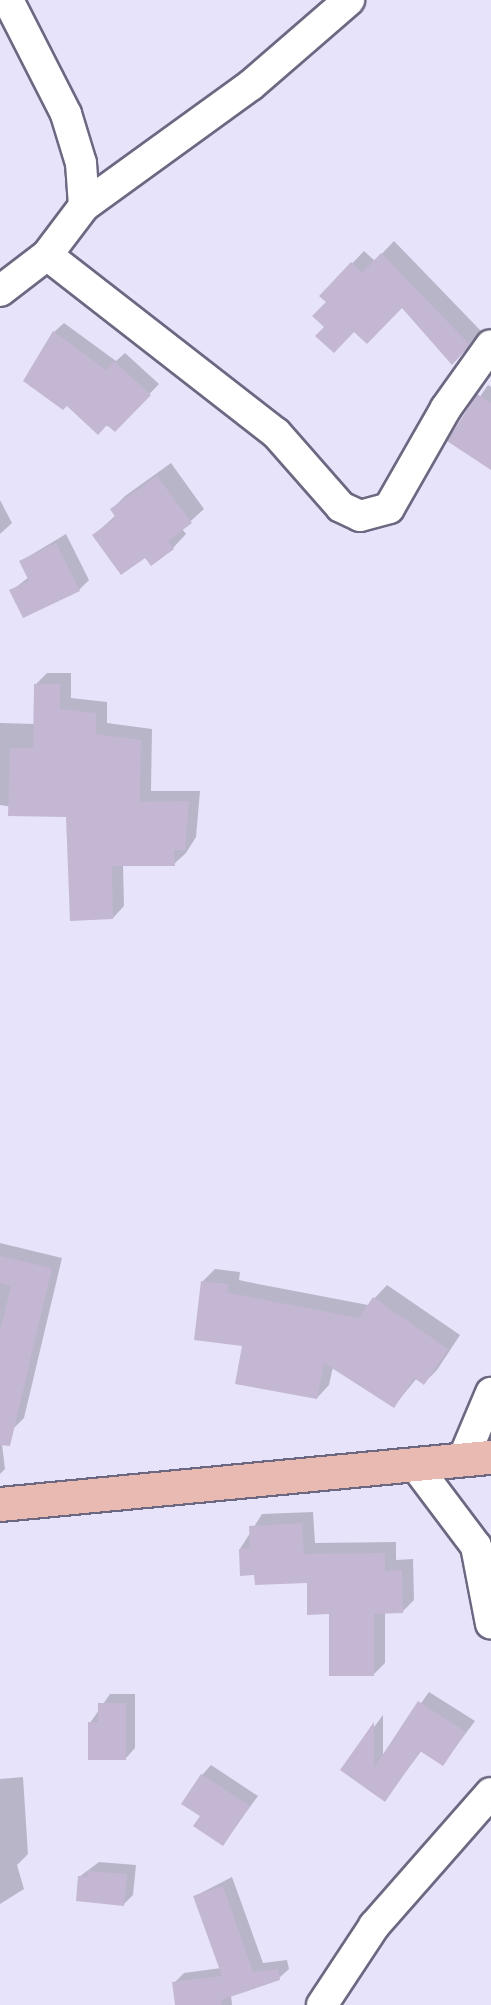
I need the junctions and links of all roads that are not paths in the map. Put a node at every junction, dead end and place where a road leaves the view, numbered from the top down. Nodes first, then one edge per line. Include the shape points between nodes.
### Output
1 (8, 0) edge
2 (349, 0) edge
3 (84, 206) junction
4 (47, 255) junction
5 (0, 291) edge
6 (491, 345) edge
7 (491, 1393) edge
8 (477, 1458) edge
9 (416, 1465) junction
10 (0, 1504) edge
11 (491, 1624) edge
12 (491, 1793) edge
13 (322, 2005) edge

1 - 3 street via 66,114 81,163
2 - 3 street via 251,85
3 - 4 street
4 - 5 street
4 - 6 street via 276,433 341,507 360,516 389,508 446,408
7 - 8 street
8 - 9 main road
9 - 10 main road
9 - 11 street via 476,1546
12 - 13 street via 374,1926

